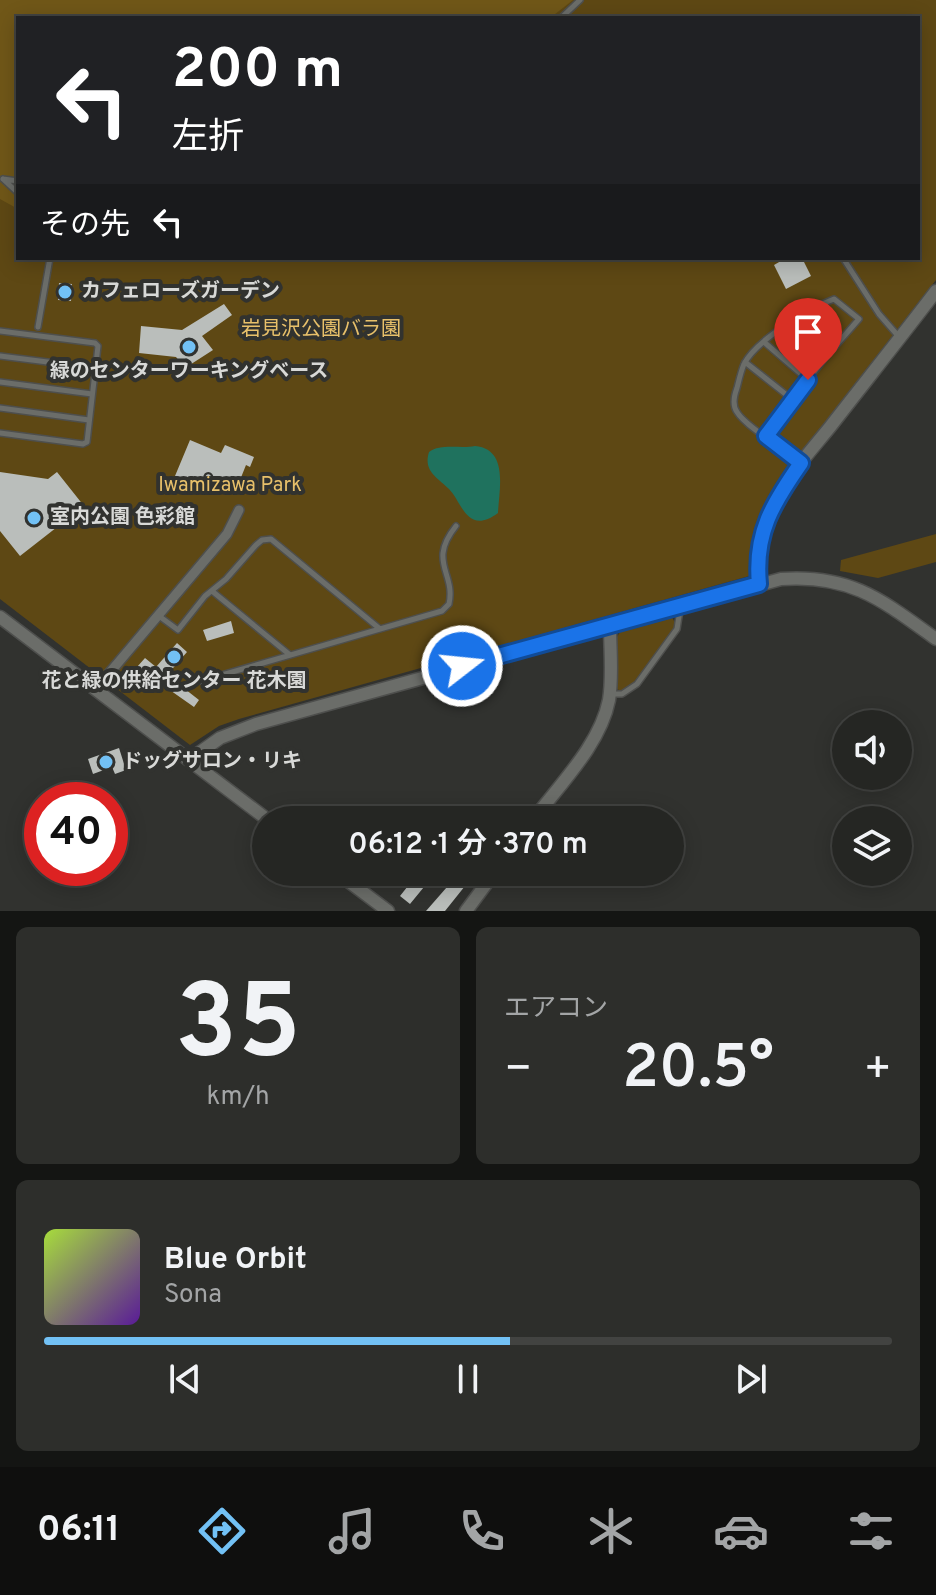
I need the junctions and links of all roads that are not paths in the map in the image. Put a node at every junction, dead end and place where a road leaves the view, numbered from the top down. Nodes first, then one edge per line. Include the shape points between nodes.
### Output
1 (580, 0) edge
2 (563, 16) edge
3 (50, 260) edge
4 (844, 260) edge
5 (936, 291) edge
6 (807, 313) junction
7 (785, 326) junction
8 (38, 327) dead end
9 (0, 331) edge
10 (900, 338) junction
11 (840, 341) junction
12 (764, 342) junction
13 (0, 356) edge
14 (824, 359) junction
15 (745, 362) junction
16 (95, 368) junction
17 (808, 380) junction
18 (0, 382) edge
19 (92, 394) junction
20 (793, 400) junction
21 (0, 408) edge
22 (89, 420) junction
23 (0, 433) edge
24 (766, 436) junction
25 (801, 463) junction
26 (239, 510) dead end
27 (456, 526) dead end
28 (759, 584) junction
29 (212, 591) junction
30 (679, 606) junction
31 (158, 615) junction
32 (0, 617) edge
33 (610, 625) junction
34 (380, 629) junction
35 (936, 639) edge
36 (291, 655) junction
37 (201, 681) dead end
38 (95, 690) junction
39 (609, 693) junction
40 (189, 760) junction
41 (544, 806) edge
42 (252, 808) edge
43 (355, 886) edge
44 (485, 886) edge
45 (388, 911) edge
46 (466, 911) edge

1 - 2 lane
3 - 8 lane
4 - 10 lane
5 - 10 street
6 - 7 lane
6 - 11 lane
6 - 11 lane via 834,299 851,312 859,319
7 - 12 lane
7 - 14 lane
9 - 16 lane via 95,343
10 - 25 street
11 - 14 lane
12 - 15 lane
12 - 17 lane
13 - 16 lane
14 - 17 lane
15 - 20 lane
15 - 24 lane via 735,410
16 - 19 lane
17 - 20 lane
18 - 19 lane
19 - 22 lane
20 - 24 lane
21 - 22 lane
22 - 23 lane via 83,444
24 - 25 lane
25 - 28 street via 769,512 761,536
26 - 31 street via 227,534
27 - 34 lane via 443,549 449,604 442,611
28 - 30 street
28 - 35 street via 803,578 843,583 876,596
29 - 31 lane via 178,630
29 - 34 lane via 256,545 271,539
29 - 36 lane
30 - 33 street
30 - 39 lane via 677,629 637,684 622,694
31 - 38 street
32 - 38 street
33 - 39 street
33 - 40 street via 256,724 220,738
34 - 36 lane
36 - 37 lane
38 - 40 street
39 - 41 street via 593,740
40 - 42 street
43 - 45 street
44 - 46 street

